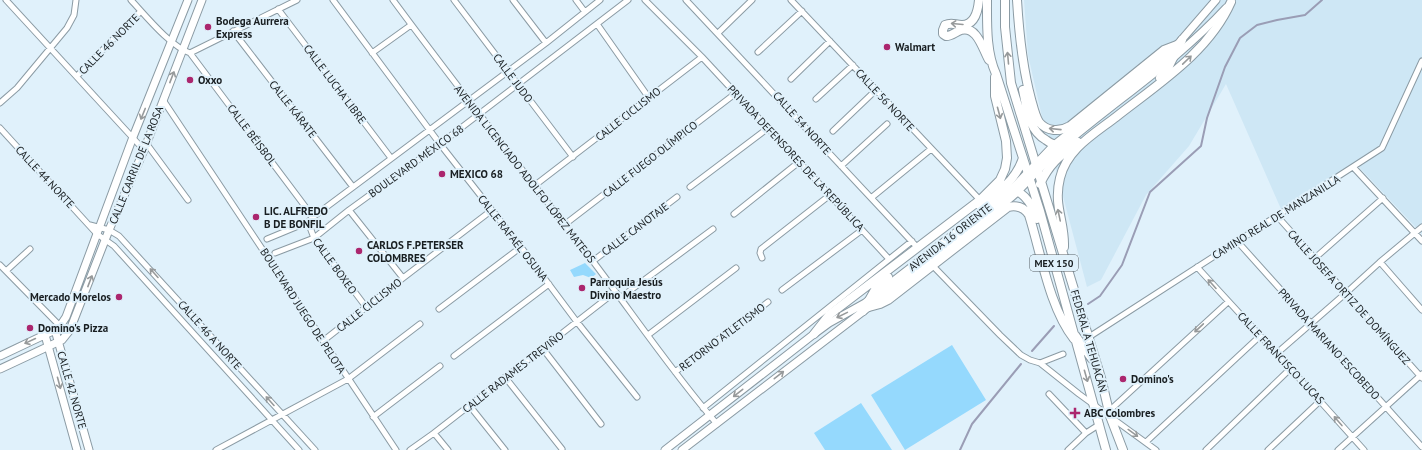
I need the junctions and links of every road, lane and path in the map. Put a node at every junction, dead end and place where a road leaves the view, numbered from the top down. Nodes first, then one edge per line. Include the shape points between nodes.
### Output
1 (6, 0) edge
2 (76, 0) edge
3 (131, 0) edge
4 (188, 0) edge
5 (202, 0) edge
6 (297, 0) edge
7 (333, 0) edge
8 (393, 0) edge
9 (454, 0) edge
10 (514, 0) edge
11 (576, 0) edge
12 (600, 0) edge
13 (628, 0) edge
14 (645, 0) edge
15 (752, 0) edge
16 (791, 0) edge
17 (979, 0) edge
18 (987, 0) edge
19 (1005, 0) edge
20 (1012, 0) edge
21 (1017, 0) edge
22 (1216, 0) edge
23 (688, 1) edge
24 (1232, 1) edge
25 (278, 9) junction
26 (142, 11) junction
27 (802, 11) junction
28 (585, 12) junction
29 (596, 24) junction
30 (411, 25) junction
31 (233, 32) junction
32 (718, 33) junction
33 (830, 41) junction
34 (172, 42) junction
35 (1179, 42) junction
36 (546, 43) junction
37 (51, 48) junction
38 (182, 50) junction
39 (758, 52) dead end
40 (190, 53) junction
41 (372, 53) junction
42 (702, 57) junction
43 (1172, 58) junction
44 (1422, 61) edge
45 (991, 63) junction
46 (852, 65) junction
47 (508, 71) junction
48 (996, 74) junction
49 (77, 76) junction
50 (791, 79) dead end
51 (518, 84) junction
52 (876, 90) junction
53 (736, 93) junction
54 (649, 98) junction
55 (816, 99) dead end
56 (163, 100) junction
57 (469, 101) junction
58 (0, 103) edge
59 (479, 114) junction
60 (887, 124) dead end
61 (0, 128) edge
62 (768, 128) junction
63 (430, 130) junction
64 (833, 131) dead end
65 (1026, 134) junction
66 (133, 137) junction
67 (440, 144) junction
68 (1054, 145) junction
69 (145, 146) junction
70 (1063, 146) junction
71 (931, 149) junction
72 (573, 157) junction
73 (391, 158) junction
74 (1023, 158) junction
75 (799, 162) junction
76 (841, 166) junction
77 (1036, 167) junction
78 (1354, 168) junction
79 (1028, 175) junction
80 (1041, 182) junction
81 (534, 186) junction
82 (353, 187) junction
83 (690, 187) dead end
84 (1011, 189) junction
85 (987, 194) junction
86 (830, 195) junction
87 (677, 197) dead end
88 (871, 198) junction
89 (1036, 198) junction
90 (1382, 198) junction
91 (188, 200) dead end
92 (980, 200) junction
93 (349, 210) junction
94 (492, 210) junction
95 (734, 214) dead end
96 (1277, 216) junction
97 (313, 217) junction
98 (308, 222) junction
99 (564, 225) junction
100 (1422, 227) edge
101 (713, 229) dead end
102 (98, 230) junction
103 (109, 230) junction
104 (862, 230) junction
105 (1415, 232) junction
106 (314, 238) junction
107 (939, 238) junction
108 (106, 239) junction
109 (267, 239) dead end
110 (1422, 240) edge
111 (1237, 241) junction
112 (915, 244) junction
113 (521, 247) junction
114 (30, 249) dead end
115 (275, 253) dead end
116 (1063, 254) junction
117 (762, 258) dead end
118 (1315, 258) junction
119 (889, 259) junction
120 (593, 261) junction
121 (1380, 262) junction
122 (0, 265) edge
123 (933, 266) junction
124 (1197, 267) junction
125 (736, 268) dead end
126 (6, 271) junction
127 (403, 278) junction
128 (549, 284) junction
129 (782, 290) dead end
130 (171, 292) junction
131 (615, 292) junction
132 (1346, 293) junction
133 (620, 298) junction
134 (162, 299) junction
135 (768, 302) dead end
136 (1228, 302) junction
137 (867, 306) junction
138 (366, 308) junction
139 (439, 309) dead end
140 (1422, 310) edge
141 (577, 322) junction
142 (420, 324) dead end
143 (1311, 324) junction
144 (57, 328) junction
145 (70, 330) junction
146 (814, 334) junction
147 (45, 335) junction
148 (648, 335) junction
149 (1260, 336) junction
150 (1089, 337) junction
151 (1075, 338) junction
152 (59, 341) junction
153 (323, 341) junction
154 (49, 346) junction
155 (542, 349) junction
156 (1063, 354) dead end
157 (1276, 354) junction
158 (0, 356) edge
159 (454, 356) dead end
160 (233, 360) junction
161 (1040, 363) junction
162 (440, 366) dead end
163 (224, 367) junction
164 (0, 369) edge
165 (1290, 369) junction
166 (675, 372) junction
167 (1421, 376) edge
168 (506, 377) junction
169 (1101, 378) junction
170 (348, 379) junction
171 (1049, 394) dead end
172 (637, 397) dead end
173 (1320, 401) junction
174 (469, 405) junction
175 (1094, 405) junction
176 (1385, 407) junction
177 (703, 408) junction
178 (282, 414) junction
179 (1110, 414) junction
180 (710, 416) junction
181 (373, 417) junction
182 (272, 420) junction
183 (601, 424) dead end
184 (717, 424) junction
185 (1100, 424) junction
186 (434, 432) junction
187 (1086, 432) junction
188 (1117, 434) junction
189 (1353, 438) junction
190 (1146, 442) junction
191 (1422, 447) edge
192 (562, 449) edge
193 (77, 450) edge
194 (89, 450) edge
195 (216, 450) edge
196 (299, 450) edge
197 (315, 450) edge
198 (396, 450) edge
199 (410, 450) edge
200 (448, 450) edge
201 (505, 450) edge
202 (665, 450) edge
203 (682, 450) edge
204 (1068, 450) edge
205 (1106, 450) edge
206 (1123, 450) edge
207 (1156, 450) edge
208 (1206, 450) edge
209 (1268, 450) edge
210 (1338, 450) edge
211 (1364, 450) edge

1 - 37 street
2 - 37 street via 74,15
3 - 26 street
4 - 34 main road, CALLE CARRIL DE LA ROSA
5 - 38 main road, CALLE CARRIL DE LA ROSA
6 - 25 street
7 - 41 street, CALLE RAFAÉL OSUNA
8 - 30 street, AVENIDA LICENCIADO ADOLFO LÓPEZ MATEOS
9 - 47 street, CALLE JUDO
10 - 36 street
11 - 28 street
12 - 28 street, BOULEVARD MÉXICO 68
13 - 29 street, BOULEVARD MÉXICO 68
14 - 42 street, PRIVADA DEFENSORES DE LA REPÚBLICA
15 - 32 street
16 - 27 street, CALLE 56 NORTE
17 -> 45 main road via 974,20 969,24 945,25 943,34 951,36 960,30 966,30 978,36
18 - 45 main road, MEX 150
65 -> 19 main road, MEX 150 via 1011,83
20 - 68 main road via 1019,68 1031,123 1038,134
35 -> 21 main road via 1164,50 1070,126 1063,130 1052,130 1039,122 1032,103 1022,52
22 - 35 main road, AVENIDA 16 ORIENTE
23 - 32 street, CALLE 54 NORTE
24 - 43 main road, AVENIDA 16 ORIENTE via 1214,21
116 -> 24 main road via 1064,236 1057,196 1060,177 1070,157 1087,139 1199,48 1222,20
25 - 31 street
25 - 73 street, CALLE LUCHA LIBRE
26 - 34 street
26 - 49 street, CALLE 46 NORTE
27 - 33 street, CALLE 56 NORTE
27 - 39 street
28 - 36 street, BOULEVARD MÉXICO 68
29 - 51 street, BOULEVARD MÉXICO 68
29 - 54 street
30 - 41 street
30 - 57 street, AVENIDA LICENCIADO ADOLFO LÓPEZ MATEOS
31 - 40 street
31 - 82 street, CALLE KÁRATE
32 - 76 street, CALLE 54 NORTE
33 - 46 street, CALLE 56 NORTE
33 - 50 street
34 - 38 street
34 -> 66 main road, CALLE CARRIL DE LA ROSA
35 - 43 main road
35 - 68 main road, AVENIDA 16 ORIENTE via 1150,69
36 - 47 street, BOULEVARD MÉXICO 68
37 - 49 street
37 - 58 street via 17,88
38 - 40 street
56 -> 38 main road, CALLE CARRIL DE LA ROSA
40 - 97 street, CALLE BÉISBOL
41 - 63 street, CALLE RAFAÉL OSUNA
42 - 53 street, PRIVADA DEFENSORES DE LA REPÚBLICA
42 - 54 street, CALLE CICLISMO
43 - 70 main road, AVENIDA 16 ORIENTE
43 - 80 main road via 1167,70 1157,81 1061,154 1049,167
44 - 78 street, CAMINO REAL DE MANZANILLA via 1382,148
45 - 48 main road, MEX 150
46 - 52 street, CALLE 56 NORTE
46 - 55 street
47 - 51 street, CALLE JUDO
47 - 57 street, BOULEVARD MÉXICO 68
48 - 74 main road, MEX 150
48 -> 85 main road via 995,96 1006,140 1007,158 1000,180
49 - 66 street
51 - 59 street, BOULEVARD MÉXICO 68
51 - 72 street, CALLE JUDO
52 - 64 street
52 - 71 street, CALLE 56 NORTE
53 - 62 street, PRIVADA DEFENSORES DE LA REPÚBLICA
53 - 99 street, CALLE FUEGO OLÍMPICO
54 - 72 street, CALLE CICLISMO
56 - 69 main road, CALLE CARRIL DE LA ROSA
56 - 153 street, BOULEVARD JUEGO DE PELOTA
57 - 59 street, AVENIDA LICENCIADO ADOLFO LÓPEZ MATEOS
57 - 63 street, BOULEVARD MÉXICO 68
59 - 67 street, BOULEVARD MÉXICO 68
59 - 81 street, AVENIDA LICENCIADO ADOLFO LÓPEZ MATEOS
60 - 76 street
61 - 102 street, CALLE 44 NORTE via 90,225
62 - 75 street, PRIVADA DEFENSORES DE LA REPÚBLICA
62 - 83 street
63 - 67 street, CALLE RAFAÉL OSUNA
63 - 73 street, BOULEVARD MÉXICO 68
65 - 74 main road
65 - 77 main road, MEX 150
66 - 69 street
66 - 102 main road, CALLE CARRIL DE LA ROSA
67 - 93 street, BOULEVARD MÉXICO 68
67 - 94 street, CALLE RAFAÉL OSUNA
68 - 70 main road
68 - 77 main road, AVENIDA 16 ORIENTE
69 - 91 street
69 - 103 main road, CALLE CARRIL DE LA ROSA
70 - 77 main road, AVENIDA 16 ORIENTE
71 - 88 street
71 - 92 street, CALLE 56 NORTE
72 - 81 street, CALLE CICLISMO
73 - 82 street, BOULEVARD MÉXICO 68
74 - 79 main road, MEX 150
74 - 84 main road
75 - 86 street, PRIVADA DEFENSORES DE LA REPÚBLICA
75 - 95 street
76 - 88 street, CALLE 54 NORTE
77 - 79 main road, AVENIDA 16 ORIENTE
77 - 80 main road, FEDERAL A TEHUACÁN / MEX 150
78 - 90 street
78 - 96 street, CAMINO REAL DE MANZANILLA
79 - 84 main road, AVENIDA 16 ORIENTE
79 - 89 main road, FEDERAL A TEHUACÁN / MEX 150
80 - 89 main road
80 - 116 main road, FEDERAL A TEHUACÁN / MEX 150
81 - 99 street, AVENIDA LICENCIADO ADOLFO LÓPEZ MATEOS
82 - 97 street, BOULEVARD MÉXICO 68
84 - 85 main road via 994,190
84 - 107 main road
84 - 137 main road, AVENIDA 16 ORIENTE via 930,260
84 - 151 main road via 1027,199 1035,215
85 - 92 main road
86 - 104 street, PRIVADA DEFENSORES DE LA REPÚBLICA
86 - 117 street via 761,249
87 - 120 street, CALLE CANOTAJE
88 - 112 street, CALLE 54 NORTE
89 - 151 main road, FEDERAL A TEHUACÁN / MEX 150
90 - 105 street
90 - 118 street
92 - 107 main road
93 - 106 street, BOULEVARD MÉXICO 68
93 - 127 street
94 - 113 street, CALLE RAFAÉL OSUNA
94 - 127 street, CALLE CICLISMO
96 - 111 street, CAMINO REAL DE MANZANILLA
96 - 118 street, CALLE JOSEFA ORTIZ DE DOMÍNGUEZ
97 - 98 street, BOULEVARD MÉXICO 68
98 - 106 street, CALLE BOXEO
98 - 109 street, BOULEVARD MÉXICO 68
99 - 120 street, AVENIDA LICENCIADO ADOLFO LÓPEZ MATEOS
100 - 105 street
101 - 133 street
102 - 103 street, CALLE 46 A NORTE
102 - 108 street, CALLE 46 A NORTE
102 - 144 main road, CALLE CARRIL DE LA ROSA via 66,317
103 - 108 main road, CALLE CARRIL DE LA ROSA
130 -> 103 street, CALLE 46 A NORTE via 119,236
104 - 119 street, PRIVADA DEFENSORES DE LA REPÚBLICA
104 - 129 street
105 - 110 street
105 - 121 street
106 - 115 street, BOULEVARD MÉXICO 68
106 - 138 street, CALLE BOXEO
107 - 112 main road
107 - 137 main road via 882,281
108 - 134 street, CALLE 46 A NORTE
145 -> 108 main road, CALLE CARRIL DE LA ROSA
111 - 124 street, CAMINO REAL DE MANZANILLA
111 - 143 street, PRIVADA MARIANO ESCOBEDO
112 - 119 street
112 - 146 main road via 829,315
113 - 128 street, CALLE RAFAÉL OSUNA
113 - 139 street
114 - 126 street
116 - 150 main road, FEDERAL A TEHUACÁN / MEX 150
118 - 132 street, CALLE JOSEFA ORTIZ DE DOMÍNGUEZ
119 - 177 street
120 - 131 street, AVENIDA LICENCIADO ADOLFO LÓPEZ MATEOS
121 - 132 street
121 - 140 street
122 - 126 street
123 - 137 main road via 888,300
123 - 151 main road via 1008,207 1021,208 1029,215 1058,308 1067,329
123 - 161 street via 1021,355
136 -> 124 street, CALLE FRANCISCO LUCAS
124 - 150 street, CAMINO REAL DE MANZANILLA
125 - 148 street
126 - 144 street
127 - 138 street, CALLE CICLISMO
128 - 141 street, CALLE RAFAÉL OSUNA
128 - 159 street
130 - 134 street
130 - 160 street, CALLE 46 A NORTE
131 - 133 street, AVENIDA LICENCIADO ADOLFO LÓPEZ MATEOS
131 - 141 street, CALLE RADAMES TREVIÑO
132 - 143 street
132 - 167 street, CALLE JOSEFA ORTIZ DE DOMÍNGUEZ
133 - 148 street, AVENIDA LICENCIADO ADOLFO LÓPEZ MATEOS
134 - 163 street, CALLE 46 A NORTE
135 - 166 street, RETORNO ATLETISMO
136 - 149 street, CALLE FRANCISCO LUCAS
136 -> 179 street
137 -> 146 main road, AVENIDA 16 ORIENTE via 828,323
184 -> 137 main road, AVENIDA 16 ORIENTE
138 - 153 street, CALLE CICLISMO
141 - 155 street, CALLE RADAMES TREVIÑO
141 - 172 street, CALLE RAFAÉL OSUNA
142 - 170 street
143 - 157 street
143 - 176 street, PRIVADA MARIANO ESCOBEDO
144 - 145 street
144 - 147 main road
144 - 152 main road, CALLE 42 NORTE
145 - 152 main road via 66,337
146 -> 180 main road, AVENIDA 16 ORIENTE
147 - 154 main road, CALLE 42 NORTE
147 -> 158 main road
148 - 166 street, AVENIDA LICENCIADO ADOLFO LÓPEZ MATEOS
149 - 157 street, CALLE FRANCISCO LUCAS
149 - 190 street
150 - 169 main road, FEDERAL A TEHUACÁN / MEX 150
151 - 169 main road via 1088,352
151 -> 175 main road, FEDERAL A TEHUACÁN / MEX 150
152 - 154 main road
152 - 194 main road, CALLE 42 NORTE
153 - 170 street, BOULEVARD JUEGO DE PELOTA
154 - 164 main road
154 -> 193 main road, CALLE 42 NORTE
155 - 168 street, CALLE RADAMES TREVIÑO
155 - 183 street
156 - 161 street
157 - 165 street, CALLE FRANCISCO LUCAS
160 - 163 street
178 -> 160 street, CALLE 46 A NORTE
161 - 175 street
162 - 181 street
163 - 182 street, CALLE 46 A NORTE
165 - 173 street, CALLE FRANCISCO LUCAS
165 - 208 street
166 - 177 street, AVENIDA LICENCIADO ADOLFO LÓPEZ MATEOS
167 - 176 street
168 - 174 street, CALLE RADAMES TREVIÑO
168 - 192 street
169 - 179 main road, FEDERAL A TEHUACÁN / MEX 150
170 - 178 street
170 - 181 street, BOULEVARD JUEGO DE PELOTA
171 - 187 street
189 -> 173 street, CALLE FRANCISCO LUCAS
173 - 209 street
174 - 186 street, CALLE RADAMES TREVIÑO
174 - 201 street
175 - 179 street
175 - 185 main road, FEDERAL A TEHUACÁN / MEX 150
176 - 189 street
176 - 191 street, PRIVADA MARIANO ESCOBEDO
177 - 180 street, AVENIDA LICENCIADO ADOLFO LÓPEZ MATEOS
178 - 182 street
178 - 197 street, CALLE 46 A NORTE
179 - 188 main road, FEDERAL A TEHUACÁN / MEX 150
179 -> 190 street
180 - 184 street, AVENIDA LICENCIADO ADOLFO LÓPEZ MATEOS
180 - 202 main road, AVENIDA 16 ORIENTE
181 - 198 street, BOULEVARD JUEGO DE PELOTA
182 - 195 street
182 - 196 street, CALLE 46 A NORTE
184 - 203 main road, AVENIDA 16 ORIENTE
185 - 187 street
185 - 188 main road via 1112,428
185 - 205 main road, FEDERAL A TEHUACÁN / MEX 150
186 - 199 street, CALLE RADAMES TREVIÑO
186 - 200 street
187 - 204 street
188 - 206 main road, FEDERAL A TEHUACÁN / MEX 150
189 - 210 street
189 - 211 street, CALLE FRANCISCO LUCAS
190 - 207 street

